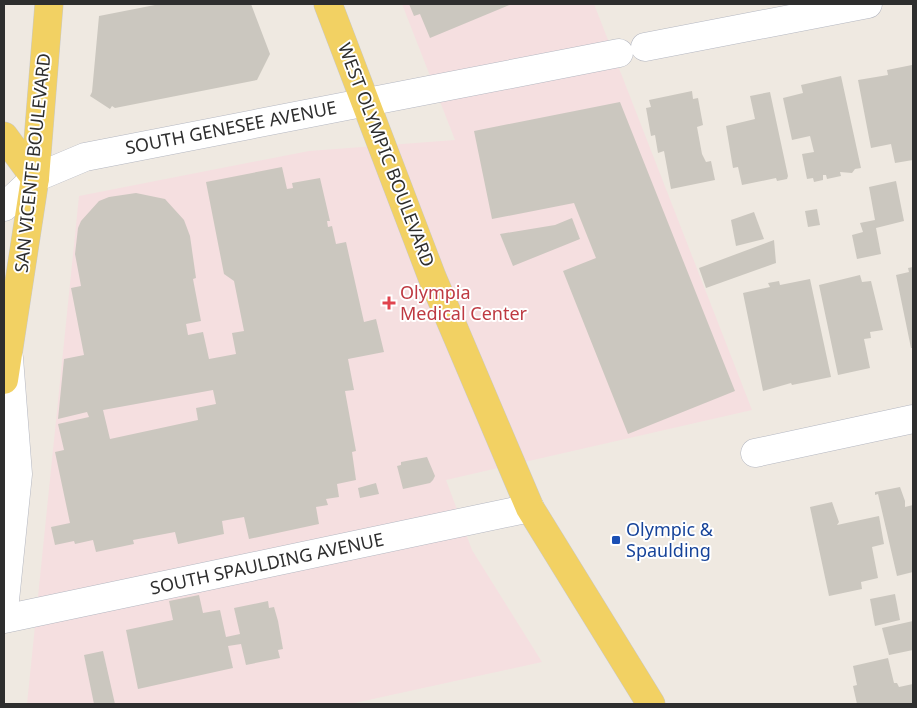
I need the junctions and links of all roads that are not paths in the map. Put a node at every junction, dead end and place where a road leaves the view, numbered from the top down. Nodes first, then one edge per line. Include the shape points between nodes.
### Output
1 (49, 4) edge
2 (328, 4) edge
3 (868, 4) edge
4 (645, 46) dead end
5 (619, 53) dead end
6 (367, 101) junction
7 (4, 136) edge
8 (35, 178) junction
9 (4, 207) edge
10 (6, 369) edge
11 (913, 419) edge
12 (756, 452) dead end
13 (530, 508) junction
14 (4, 610) edge
15 (4, 619) edge
16 (651, 704) edge

1 - 8 main road, SAN VICENTE BOULEVARD
2 - 6 main road, WEST OLYMPIC BOULEVARD
3 - 4 street
5 - 6 street, SOUTH GENESEE AVENUE
6 - 8 street, SOUTH GENESEE AVENUE via 85,157
6 - 13 main road, WEST OLYMPIC BOULEVARD via 432,277
7 - 8 main road
8 - 9 street, SOUTH GENESEE AVENUE
8 - 10 main road, SAN VICENTE BOULEVARD
10 - 14 street via 18,474
11 - 12 street
13 - 15 street, SOUTH SPAULDING AVENUE
13 - 16 main road, WEST OLYMPIC BOULEVARD

